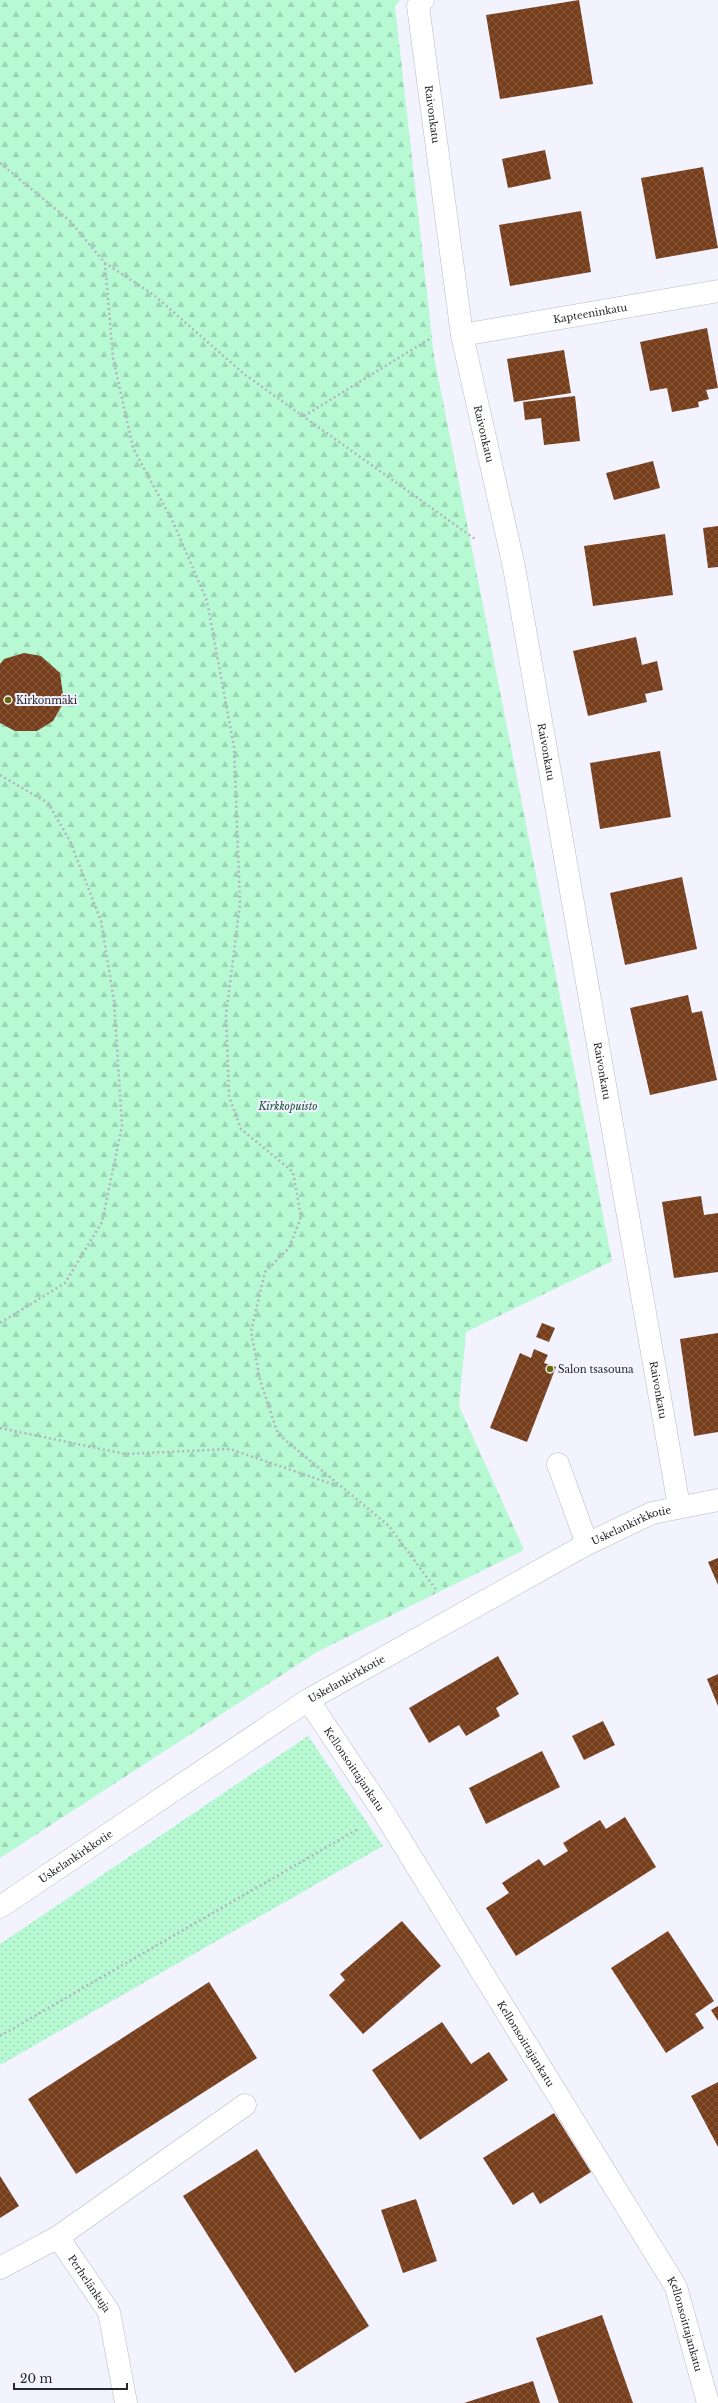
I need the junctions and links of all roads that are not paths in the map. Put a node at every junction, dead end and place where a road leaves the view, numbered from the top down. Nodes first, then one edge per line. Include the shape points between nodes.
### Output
1 (424, 0) edge
2 (718, 291) edge
3 (462, 335) junction
4 (558, 1464) dead end
5 (718, 1500) edge
6 (679, 1506) junction
7 (587, 1544) junction
8 (308, 1700) junction
9 (0, 1906) edge
10 (244, 2106) dead end
11 (58, 2237) junction
12 (0, 2268) edge
13 (126, 2403) edge
14 (708, 2403) edge

1 - 3 street, Raivonkatu via 418,6
2 - 3 street, Kapteeninkatu
3 - 6 street, Raivonkatu via 514,567
4 - 7 street
5 - 6 street, Uskelankirkkotie
6 - 7 street, Uskelankirkkotie via 652,1513
7 - 8 street, Uskelankirkkotie
8 - 9 street, Uskelankirkkotie
8 - 14 street, Kellonsoittajankatu via 384,1813 676,2287
10 - 11 street
11 - 12 street
11 - 13 street, Perhelänkuja via 109,2312

